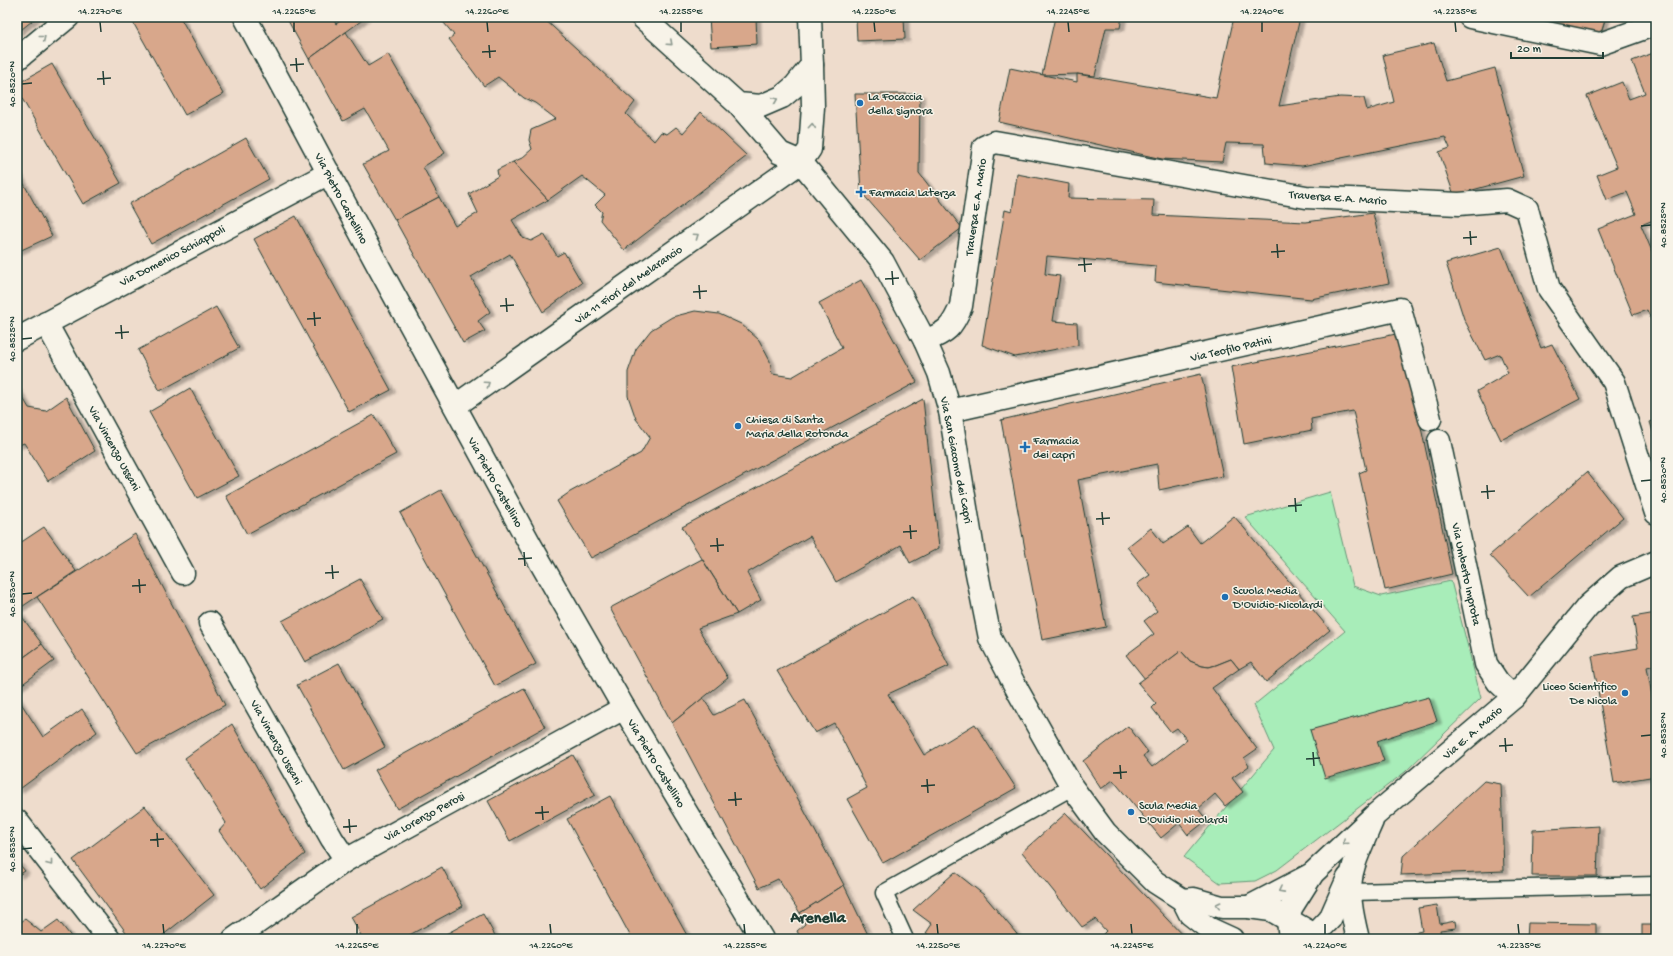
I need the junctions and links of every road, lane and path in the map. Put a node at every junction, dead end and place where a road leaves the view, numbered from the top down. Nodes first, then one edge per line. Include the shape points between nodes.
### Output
1 (68, 17) edge
2 (245, 17) edge
3 (642, 17) edge
4 (810, 17) edge
5 (1470, 17) edge
6 (1656, 24) edge
7 (17, 59) edge
8 (812, 65) junction
9 (738, 104) junction
10 (800, 162) junction
11 (329, 173) junction
12 (46, 323) junction
13 (17, 339) edge
14 (925, 341) junction
15 (455, 406) junction
16 (950, 411) junction
17 (1430, 419) dead end
18 (1439, 441) dead end
19 (1656, 513) edge
20 (1656, 562) edge
21 (183, 573) dead end
22 (210, 623) dead end
23 (1514, 697) junction
24 (624, 708) junction
25 (1072, 787) junction
26 (1374, 816) junction
27 (17, 821) edge
28 (346, 860) junction
29 (1354, 866) junction
30 (1313, 873) junction
31 (1656, 885) edge
32 (1351, 892) junction
33 (1183, 900) junction
34 (1249, 907) junction
35 (1290, 922) edge
36 (1208, 928) junction
37 (1314, 938) edge
38 (109, 939) edge
39 (234, 939) edge
40 (762, 939) edge
41 (905, 939) edge
42 (1232, 939) edge
43 (1247, 939) edge
44 (1358, 939) edge

7 -> 1 street
2 - 11 street, Via Pietro Castellino
3 -> 9 street, Via San Giacomo dei Capri
4 - 8 street
5 - 6 street via 1600,44
9 -> 8 street via 761,106 782,97
10 -> 8 street via 810,149
9 - 10 street, Via San Giacomo dei Capri via 780,152
10 - 14 street, Via San Giacomo dei Capri via 883,262
15 -> 10 street, Via 11 Fiori del Melarancio
11 - 12 street, Via Domenico Schiappoli
11 - 15 street, Via Pietro Castellino
12 - 13 street, Via Domenico Schiappoli
12 - 21 street, Via Vincenzo Ussani
14 - 16 street, Via San Giacomo dei Capri via 939,373
14 - 19 street, Traversa E.A. Mario via 941,334 955,322 961,306 984,147 995,142 1306,197 1459,204 1507,200 1527,209 1549,289 1614,382
15 - 24 street, Via Pietro Castellino via 531,546
16 - 17 street, Via Teofilo Patini via 1400,309
16 - 25 street, Via San Giacomo dei Capri via 990,638
18 - 23 street, Via Umberto Improta via 1486,664 1498,682
20 - 23 street, Via E. A. Mario via 1621,577 1588,606
22 - 28 street, Via Vincenzo Ussani
23 - 26 street, Via E. A. Mario
24 - 28 street, Via Lorenzo Perosi
24 - 40 street, Via Pietro Castellino
25 - 33 street, Via San Giacomo dei Capri via 1105,832 1155,882
25 - 41 lane via 884,893
26 - 29 street
26 -> 30 street, Via E. A. Mario
27 -> 38 street
28 - 39 street, Via Lorenzo Perosi
29 - 32 street
29 - 37 street via 1330,919
30 -> 34 street
30 - 35 street, Via E. A. Mario
31 - 32 lane
32 - 44 street
34 -> 33 street via 1222,907 1194,899
33 - 36 street via 1190,914
34 - 35 street via 1271,910
35 - 37 street
36 - 42 street
36 - 43 street

